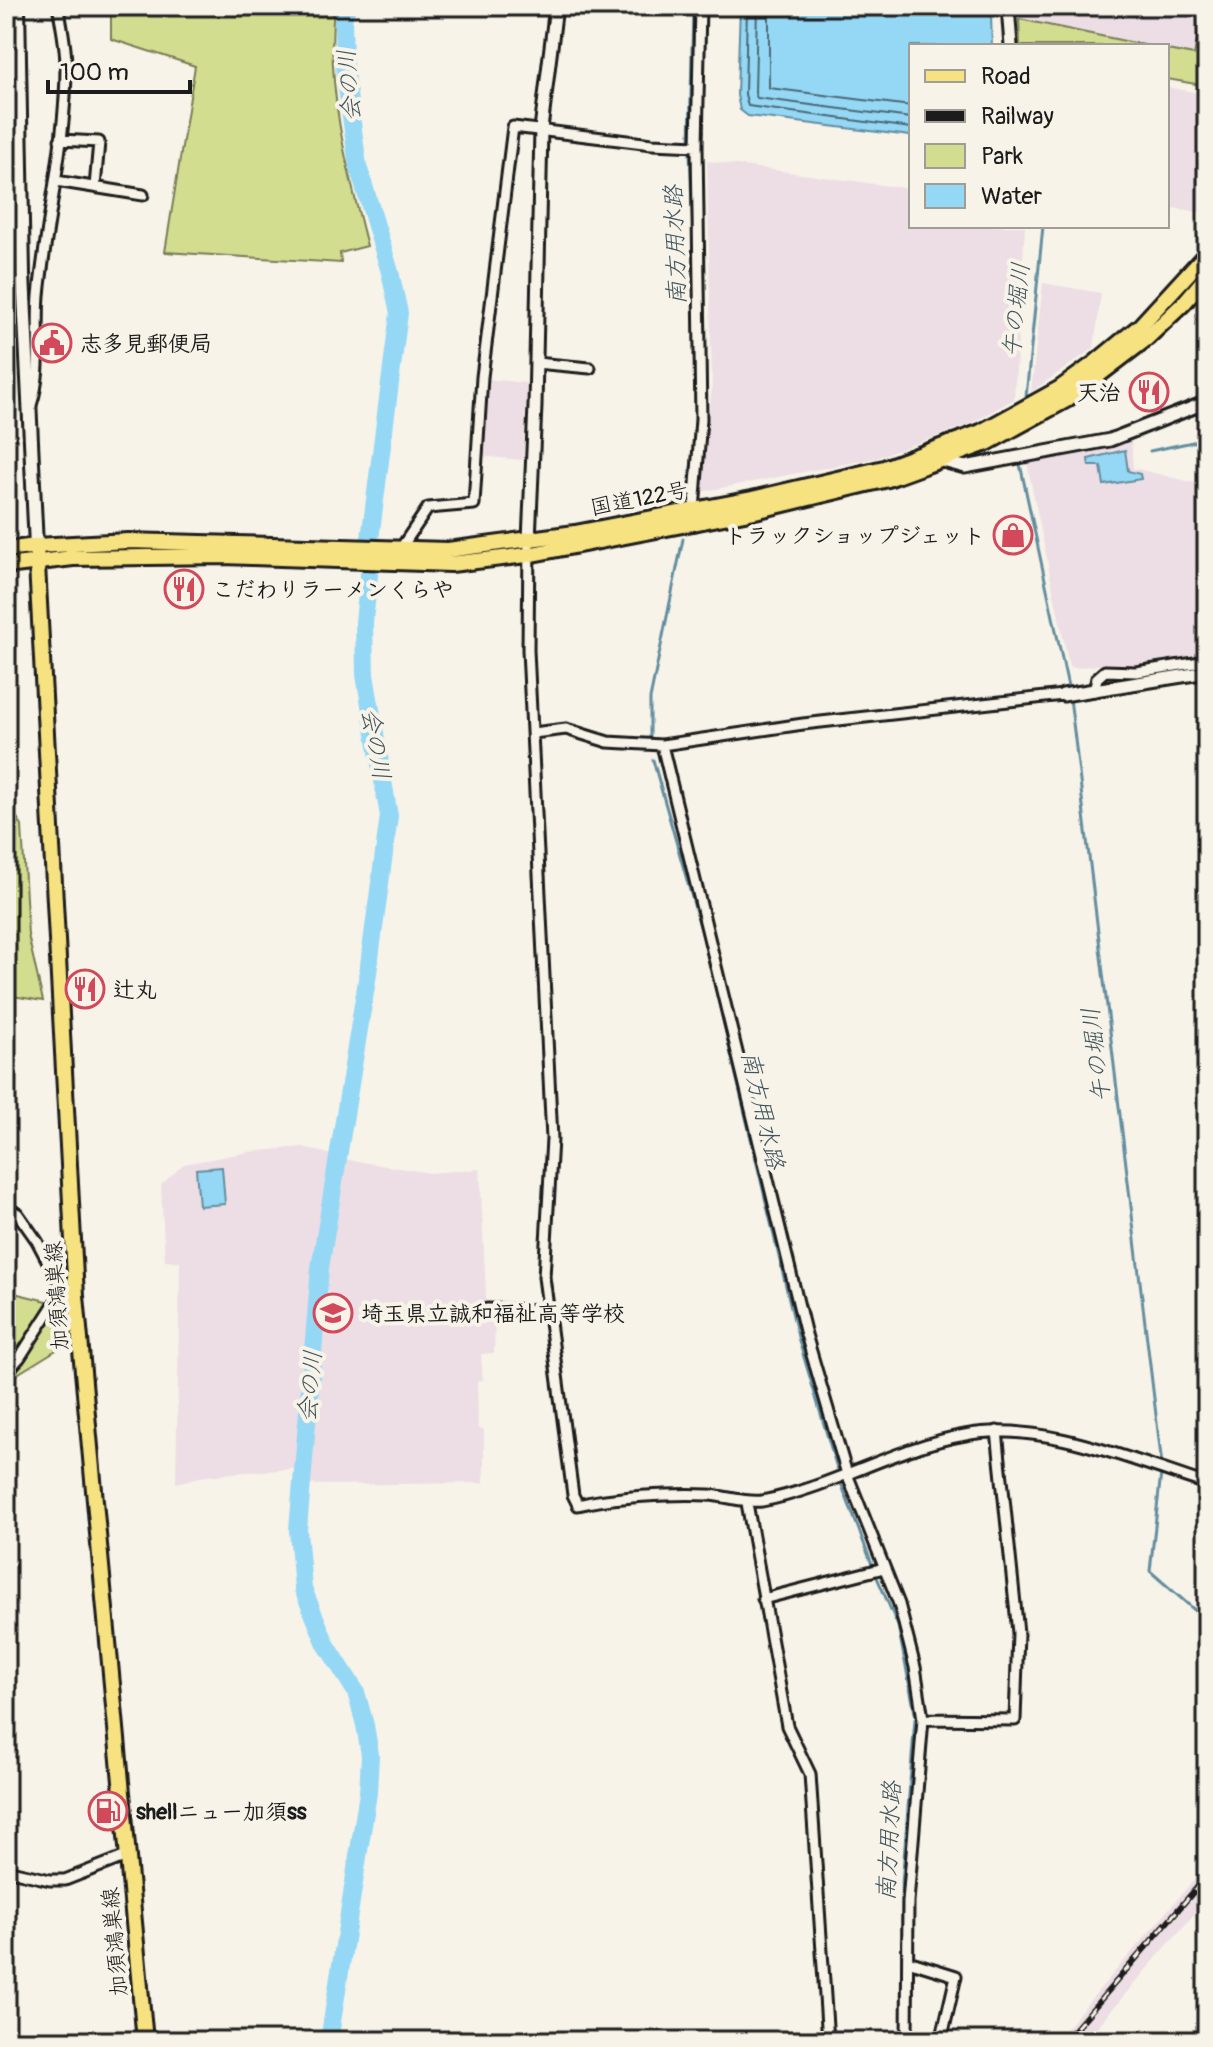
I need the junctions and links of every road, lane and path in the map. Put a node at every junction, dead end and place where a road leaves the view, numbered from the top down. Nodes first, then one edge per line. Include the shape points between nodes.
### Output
1 (18, 6) edge
2 (58, 6) edge
3 (556, 6) edge
4 (700, 6) edge
5 (1008, 6) edge
6 (1011, 44) edge
7 (12, 48) edge
8 (541, 129) junction
9 (60, 140) junction
10 (697, 146) junction
11 (56, 181) junction
12 (95, 187) junction
13 (143, 195) dead end
14 (1207, 253) edge
15 (1207, 276) edge
16 (536, 363) junction
17 (590, 368) dead end
18 (1207, 402) edge
19 (29, 412) junction
20 (938, 455) junction
21 (694, 510) junction
22 (36, 546) junction
23 (528, 547) junction
24 (401, 548) junction
25 (6, 550) edge
26 (37, 562) junction
27 (6, 566) edge
28 (1207, 661) edge
29 (1207, 672) edge
30 (1094, 691) junction
31 (1063, 695) joint
32 (533, 733) junction
33 (662, 745) junction
34 (6, 1207) edge
35 (70, 1293) junction
36 (487, 1309) dead end
37 (547, 1310) junction
38 (6, 1373) edge
39 (997, 1431) junction
40 (847, 1474) junction
41 (1207, 1484) edge
42 (747, 1503) junction
43 (884, 1568) junction
44 (763, 1599) junction
45 (923, 1719) junction
46 (129, 1855) junction
47 (6, 1870) edge
48 (908, 1961) junction
49 (145, 2041) edge
50 (828, 2041) edge
51 (907, 2041) edge
52 (941, 2041) edge

1 - 7 main road
2 - 9 street via 66,62
3 - 8 street
4 - 10 street
5 - 6 street
7 - 19 main road
8 - 10 street
8 - 16 street
8 - 24 street via 513,127 482,377 474,504 428,508
9 - 11 street
9 - 12 street via 99,142
10 - 21 street via 701,419
11 - 12 street
11 - 19 street via 38,299 35,394
12 - 13 street
14 - 20 main road, 国道122号 via 1140,326 1095,363 1059,389
15 - 20 main road, 国道122号 via 1146,339 1066,400 987,443
16 - 17 street
16 - 23 street
18 - 20 street via 1110,440 965,467
19 - 22 main road
20 - 21 main road, 国道122号
20 - 23 main road, 国道122号 via 888,479 755,511
21 - 23 main road, 国道122号
22 - 24 main road, 国道122号 via 128,541
22 - 25 main road, 国道122号
22 - 26 main road, 加須鴻巣線
23 - 24 main road, 国道122号
23 - 26 main road, 国道122号 via 451,564 224,556
23 - 32 street
26 - 27 main road, 国道122号
26 - 35 main road, 加須鴻巣線
28 - 30 street via 1136,672 1105,671
29 - 30 street
30 - 31 street
31 - 33 street
32 - 33 street via 566,729 608,742
32 - 37 street via 552,1139
33 - 40 street via 805,1331
34 - 35 street via 18,1214
35 - 38 street
35 - 46 main road, 加須鴻巣線
36 - 37 street
37 - 42 street via 578,1505 704,1494
39 - 40 street via 948,1439
39 - 41 street via 1051,1435
39 - 45 street via 1018,1633 1015,1720
40 - 42 street
40 - 43 street
42 - 44 street
43 - 44 street
43 - 45 street via 908,1631
44 - 50 street via 787,1726 810,1774
45 - 48 street
46 - 47 street via 65,1880
46 - 49 main road, 加須鴻巣線
48 - 51 street
48 - 52 street via 956,1976

